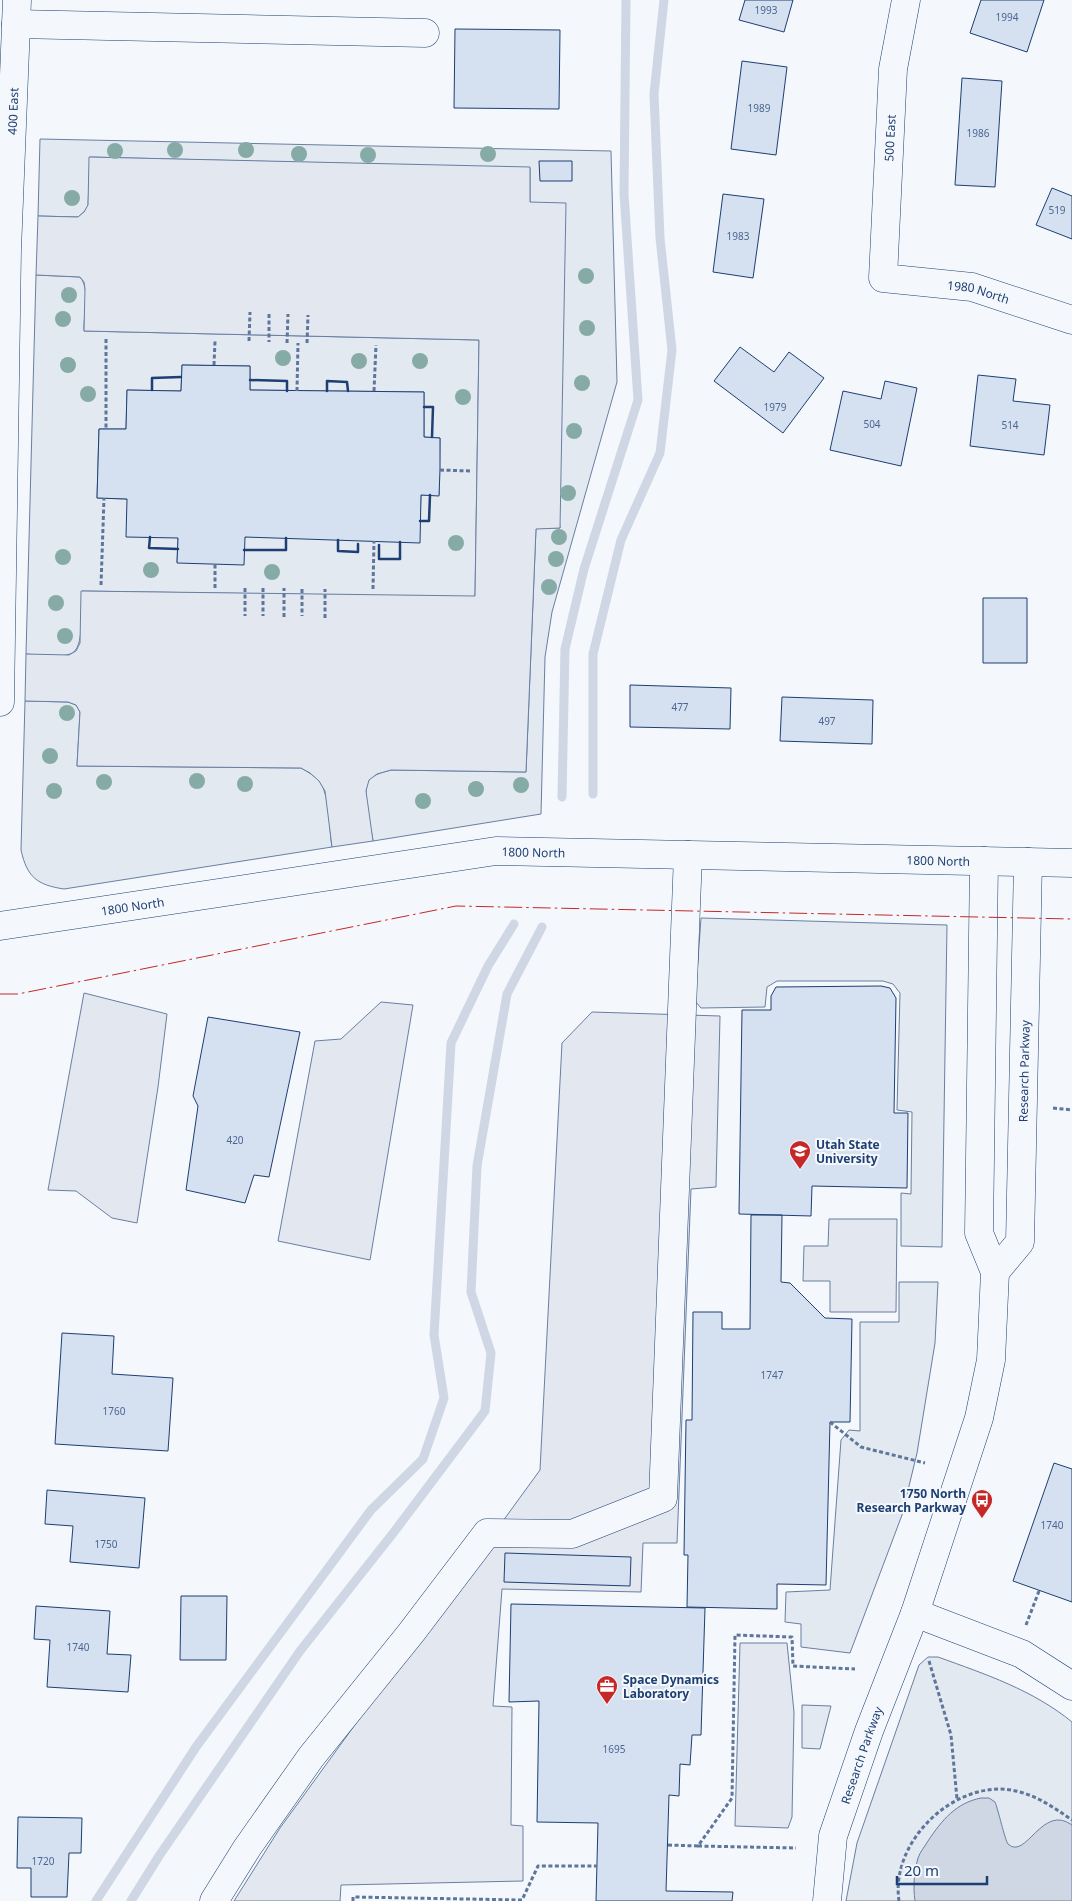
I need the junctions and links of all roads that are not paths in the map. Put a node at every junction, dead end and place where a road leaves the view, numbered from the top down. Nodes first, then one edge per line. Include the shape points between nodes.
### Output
1 (906, 0) edge
2 (16, 12) edge
3 (425, 33) dead end
4 (883, 278) joint
5 (1072, 320) edge
6 (0, 702) edge
7 (688, 854) junction
8 (984, 861) junction
9 (1028, 862) junction
10 (1072, 862) edge
11 (0, 926) edge
12 (995, 1272) junction
13 (915, 1613) junction
14 (1072, 1686) edge
15 (214, 1901) edge
16 (827, 1901) edge

1 - 4 street, 500 East via 893,69
2 - 3 street
2 - 6 street, 400 East
4 - 5 street, 1980 North via 972,287
7 - 8 street, 1800 North
7 - 11 street, 1800 North via 496,850
7 - 15 street via 663,1498 572,1534 487,1532 311,1757
8 - 9 street, 1800 North
8 - 12 street, Research Parkway via 979,1233
9 - 10 street, 1800 North
9 - 12 street, Research Parkway via 1020,1242
12 - 13 street, Research Parkway via 991,1360 978,1418
13 - 14 street via 1022,1654
13 - 16 street, Research Parkway via 872,1722 833,1836

